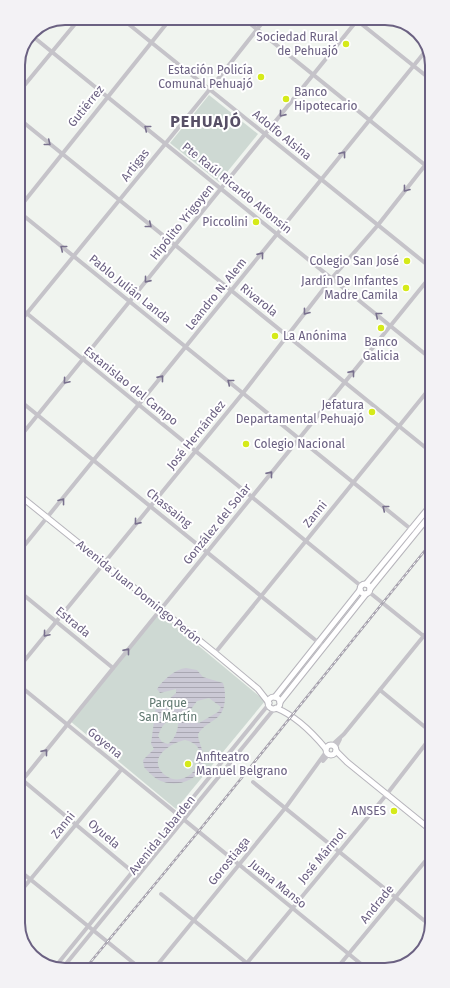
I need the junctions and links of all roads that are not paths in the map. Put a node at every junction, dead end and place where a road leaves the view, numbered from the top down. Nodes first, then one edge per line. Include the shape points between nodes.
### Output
1 (74, 25) edge
2 (131, 25) edge
3 (165, 25) edge
4 (252, 25) edge
5 (260, 25) edge
6 (352, 25) edge
7 (364, 25) edge
8 (257, 29) junction
9 (36, 38) edge
10 (152, 42) junction
11 (52, 52) junction
12 (423, 54) edge
13 (413, 66) junction
14 (313, 75) junction
15 (425, 75) edge
16 (25, 85) edge
17 (210, 89) junction
18 (107, 96) junction
19 (369, 120) junction
20 (25, 124) edge
21 (265, 134) junction
22 (165, 143) junction
23 (61, 154) junction
24 (425, 165) joint
25 (323, 180) junction
26 (222, 189) junction
27 (25, 199) edge
28 (119, 200) junction
29 (25, 218) edge
30 (378, 224) junction
31 (278, 234) junction
32 (175, 246) junction
33 (74, 256) junction
34 (425, 263) edge
35 (332, 278) junction
36 (425, 283) edge
37 (231, 291) junction
38 (130, 302) junction
39 (27, 313) junction
40 (25, 316) edge
41 (391, 326) junction
42 (286, 336) junction
43 (186, 347) junction
44 (425, 354) edge
45 (83, 360) junction
46 (344, 383) junction
47 (243, 393) junction
48 (425, 394) edge
49 (25, 405) edge
50 (140, 405) junction
51 (37, 415) junction
52 (399, 427) junction
53 (25, 430) edge
54 (299, 438) junction
55 (425, 447) edge
56 (196, 451) junction
57 (94, 461) junction
58 (354, 482) junction
59 (252, 497) junction
60 (25, 500) edge
61 (150, 506) junction
62 (425, 514) edge
63 (48, 518) junction
64 (425, 520) edge
65 (414, 530) junction
66 (307, 541) junction
67 (25, 546) edge
68 (207, 552) junction
69 (103, 564) junction
70 (362, 587) junction
71 (368, 592) junction
72 (25, 596) edge
73 (262, 596) junction
74 (161, 609) junction
75 (56, 622) junction
76 (424, 636) joint
77 (319, 643) junction
78 (324, 647) junction
79 (216, 653) junction
80 (25, 660) edge
81 (113, 668) junction
82 (258, 689) junction
83 (25, 690) edge
84 (380, 690) junction
85 (274, 697) junction
86 (280, 702) junction
87 (269, 703) junction
88 (275, 708) junction
89 (287, 713) junction
90 (67, 725) junction
91 (425, 727) edge
92 (425, 745) edge
93 (331, 750) junction
94 (121, 770) junction
95 (25, 775) edge
96 (253, 782) dead end
97 (25, 783) edge
98 (387, 794) junction
99 (286, 807) junction
100 (177, 816) junction
101 (183, 820) junction
102 (76, 824) junction
103 (425, 825) edge
104 (339, 850) junction
105 (425, 861) edge
106 (239, 865) junction
107 (132, 872) junction
108 (25, 875) edge
109 (137, 875) junction
110 (31, 880) junction
111 (25, 887) edge
112 (161, 894) dead end
113 (395, 896) junction
114 (292, 908) junction
115 (193, 921) junction
116 (425, 921) edge
117 (89, 926) junction
118 (93, 930) junction
119 (349, 954) junction
120 (59, 962) edge
121 (67, 963) edge
122 (134, 963) edge
123 (159, 963) edge
124 (247, 963) joint
125 (342, 963) edge
126 (360, 963) edge

1 - 11 street
2 - 10 street, Adolfo Alsina
3 - 10 street, Gutiérrez
4 - 8 street
5 - 8 street, Artigas
6 - 14 street, Hipólito Yrigoyen
7 - 13 street
8 - 14 street
8 - 17 street, Artigas
9 - 11 street, Pte Raúl Ricardo Alfonsín
10 - 17 street, Adolfo Alsina
10 - 18 street, Gutiérrez
11 - 16 street
11 - 18 street, Pte Raúl Ricardo Alfonsín
12 - 13 street, Leandro N. Alem
13 - 15 street
13 - 19 street, Leandro N. Alem
14 - 19 street
14 -> 21 street, Hipólito Yrigoyen
17 - 21 street, Adolfo Alsina
17 - 22 street, Artigas
22 -> 18 street, Pte Raúl Ricardo Alfonsín
18 - 23 street, Gutiérrez
19 - 24 street
25 -> 19 street, Leandro N. Alem
20 -> 23 street, Rivarola
21 - 25 street, Adolfo Alsina
21 - 26 street, Hipólito Yrigoyen
22 - 26 street, Pte Raúl Ricardo Alfonsín
22 - 28 street, Artigas
23 - 27 street, Gutiérrez
23 - 28 street, Rivarola
24 -> 30 street, José Hernández
25 - 30 street, Adolfo Alsina
25 - 31 street, Leandro N. Alem
26 - 31 street, Pte Raúl Ricardo Alfonsín
26 - 32 street, Hipólito Yrigoyen
28 -> 32 street, Rivarola
28 - 33 street, Artigas
33 -> 29 street, Pablo Julián Landa
30 - 34 street, Adolfo Alsina
30 - 35 street, José Hernández
31 - 35 street, Pte Raúl Ricardo Alfonsín
37 -> 31 street, Leandro N. Alem
32 - 37 street, Rivarola
32 -> 38 street, Hipólito Yrigoyen
33 - 38 street, Pablo Julián Landa
33 - 39 street, Artigas
41 -> 35 street, Pte Raúl Ricardo Alfonsín
35 -> 42 street, José Hernández
36 - 41 street, González del Solar
37 - 42 street, Rivarola
37 - 43 street, Leandro N. Alem
38 - 43 street, Pablo Julián Landa
38 - 45 street, Hipólito Yrigoyen
39 - 40 street, Artigas
39 - 45 street, Estanislao del Campo
41 - 44 street, Pte Raúl Ricardo Alfonsín
46 -> 41 street, González del Solar
42 - 46 street, Rivarola
42 - 47 street, José Hernández
47 -> 43 street, Pablo Julián Landa
50 -> 43 street, Leandro N. Alem
45 - 50 street, Estanislao del Campo
45 -> 51 street, Hipólito Yrigoyen
46 - 52 street, Rivarola
46 - 54 street, González del Solar
47 - 54 street, Pablo Julián Landa
47 - 56 street, José Hernández
48 - 52 street, Zanni
49 - 51 street, Chassaing
50 - 56 street, Estanislao del Campo
50 - 57 street, Leandro N. Alem
51 - 53 street, Hipólito Yrigoyen
51 - 57 street, Chassaing
52 - 55 street, Rivarola
52 - 58 street, Zanni
54 - 58 street, Pablo Julián Landa
59 -> 54 street, González del Solar
56 - 59 street, Estanislao del Campo
56 - 61 street, José Hernández
57 - 61 street, Chassaing
63 -> 57 street, Leandro N. Alem
65 -> 58 street, Pablo Julián Landa
58 - 66 street, Zanni
59 - 66 street, Estanislao del Campo
59 - 68 street, González del Solar
60 - 63 main road, Avenida Juan Domingo Perón
61 - 68 street, Chassaing
61 -> 69 street, José Hernández
62 - 65 main road
63 - 67 street, Leandro N. Alem
63 - 69 main road, Avenida Juan Domingo Perón
64 - 65 main road
65 - 70 main road
65 - 71 main road
66 - 70 street, Estanislao del Campo
66 - 73 street, Zanni
68 - 73 street, Chassaing
68 - 74 street, González del Solar
69 - 74 main road, Avenida Juan Domingo Perón
69 - 75 street, José Hernández
70 - 71 main road
70 - 71 main road
70 - 77 main road
71 - 76 street
71 - 78 main road
72 - 75 street, Estrada
73 - 77 street, Chassaing
73 - 79 street, Zanni
74 - 79 main road, Avenida Juan Domingo Perón
81 -> 74 street, González del Solar
75 -> 80 street, José Hernández
75 - 81 street, Estrada
76 - 84 street, Gorostiaga
77 - 78 street, Chassaing
77 - 85 main road
78 - 86 main road
79 - 82 main road, Avenida Juan Domingo Perón
81 - 90 street, González del Solar
82 - 85 main road, Avenida Juan Domingo Perón
82 - 87 main road, Avenida Juan Domingo Perón
83 - 90 street, Goyena
84 - 91 street
84 - 93 street, Gorostiaga
85 - 86 main road, Avenida Juan Domingo Perón
85 - 87 main road
86 - 88 main road
86 - 89 main road, Avenida Juan Domingo Perón
87 - 88 main road, Avenida Juan Domingo Perón
87 - 100 street, Avenida Labarden
88 - 89 main road, Avenida Juan Domingo Perón
88 - 101 street, Avenida Labarden
89 - 93 main road
90 - 94 street, Goyena
95 -> 90 street, González del Solar
92 - 98 street, José Mármol
93 - 98 main road
93 - 99 street, Gorostiaga
94 - 100 street, Goyena
94 - 102 street, Zanni
96 - 99 street
97 - 102 street, Oyuela
98 - 103 main road
98 - 104 street, José Mármol
99 - 104 street
99 - 106 street, Gorostiaga
100 - 101 street, Juana Manso
100 - 107 street, Avenida Labarden
101 - 106 street, Juana Manso
101 - 109 street, Avenida Labarden
102 - 107 street, Oyuela
102 - 110 street, Zanni
104 - 113 street
104 - 114 street, José Mármol
105 - 113 street, Andrade
106 - 114 street, Juana Manso
106 - 115 street, Gorostiaga
107 - 109 street, Oyuela
107 - 117 street, Avenida Labarden
108 - 110 street
109 - 118 street, Avenida Labarden
110 - 111 street, Zanni
110 - 117 street
112 - 115 street
113 - 116 street
113 - 119 street, Andrade
114 - 119 street, Juana Manso
114 - 124 street, José Mármol
115 - 123 street, Gorostiaga
115 - 124 street
117 - 118 street
117 - 120 street, Avenida Labarden
118 - 121 street, Avenida Labarden
118 - 122 street
119 - 125 street, Andrade
119 - 126 street, Juana Manso

